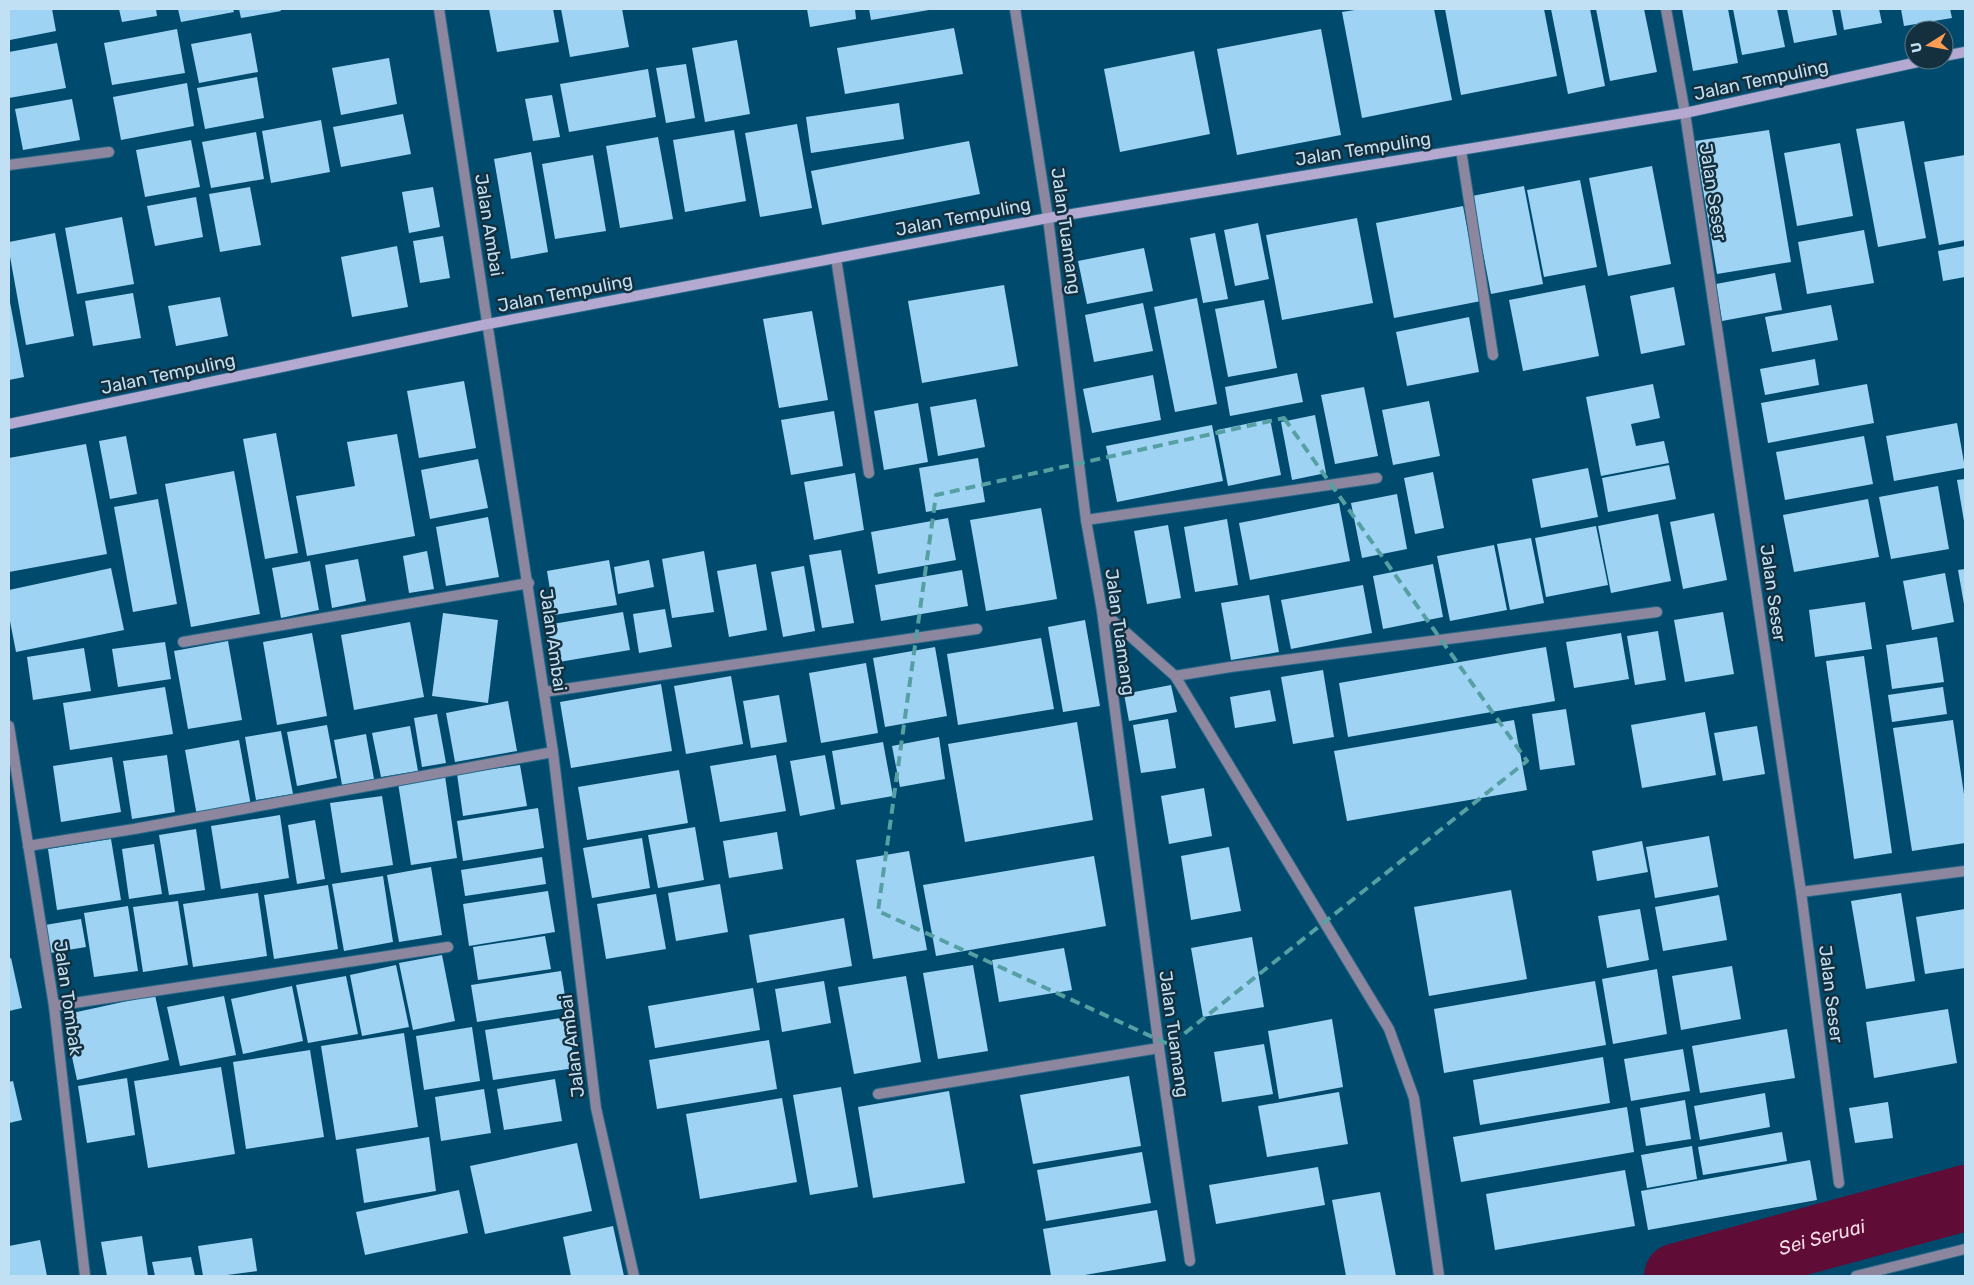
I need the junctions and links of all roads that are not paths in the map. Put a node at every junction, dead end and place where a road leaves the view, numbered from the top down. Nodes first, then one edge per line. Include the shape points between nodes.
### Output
1 (439, 9) edge
2 (1015, 9) edge
3 (1666, 9) edge
4 (1904, 65) edge
5 (1685, 113) junction
6 (1461, 150) junction
7 (109, 152) dead end
8 (9, 165) edge
9 (1048, 218) junction
10 (836, 258) junction
11 (488, 324) junction
12 (1494, 355) dead end
13 (9, 424) edge
14 (869, 473) dead end
15 (1377, 478) dead end
16 (1086, 520) junction
17 (528, 583) junction
18 (1102, 611) junction
19 (1657, 612) dead end
20 (977, 629) dead end
21 (183, 642) dead end
22 (1175, 676) junction
23 (544, 692) junction
24 (9, 726) edge
25 (553, 752) junction
26 (28, 846) junction
27 (1965, 872) edge
28 (1801, 892) junction
29 (448, 947) dead end
30 (54, 1006) junction
31 (1159, 1048) junction
32 (878, 1094) dead end
33 (1839, 1183) dead end
34 (1965, 1249) edge
35 (1190, 1261) dead end
36 (85, 1276) edge
37 (634, 1276) edge
38 (1439, 1276) edge
39 (1856, 1276) edge

1 - 11 street, Jalan Ambai
2 - 9 street, Jalan Tuamang
3 - 5 street, Jalan Seser
4 - 5 street, Jalan Tempuling
5 - 6 street, Jalan Tempuling
5 - 28 street, Jalan Seser
6 - 9 street, Jalan Tempuling
6 - 12 street
7 - 8 street
9 - 10 street, Jalan Tempuling
9 - 16 street, Jalan Tuamang
10 - 11 street, Jalan Tempuling
10 - 14 street
11 - 13 street, Jalan Tempuling
11 - 17 street, Jalan Ambai
15 - 16 street
16 - 18 street, Jalan Tuamang
17 - 21 street
17 - 23 street, Jalan Ambai
18 - 22 street
18 - 31 street, Jalan Tuamang
19 - 22 street
20 - 23 street
22 - 38 street via 1389,1029 1414,1098
23 - 25 street, Jalan Ambai
24 - 26 street, Jalan Tombak
25 - 26 street
25 - 37 street, Jalan Ambai via 596,1108
26 - 30 street, Jalan Tombak
27 - 28 street
28 - 33 street, Jalan Seser
29 - 30 street
30 - 36 street, Jalan Tombak
31 - 32 street
31 - 35 street, Jalan Tuamang
34 - 39 street

